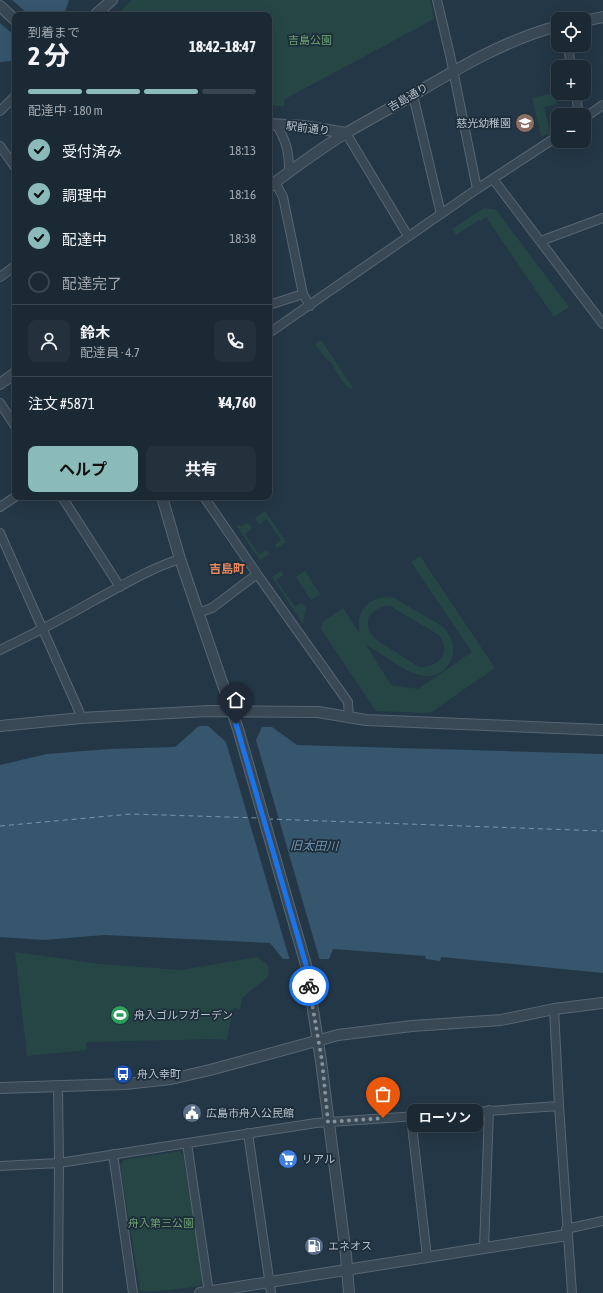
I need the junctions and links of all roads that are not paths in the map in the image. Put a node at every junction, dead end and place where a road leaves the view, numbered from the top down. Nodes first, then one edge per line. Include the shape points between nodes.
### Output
1 (112, 0) edge
2 (437, 0) edge
3 (0, 6) edge
4 (99, 12) edge
5 (12, 17) edge
6 (603, 17) edge
7 (591, 20) edge
8 (551, 28) edge
9 (453, 71) junction
10 (413, 95) junction
11 (12, 99) edge
12 (603, 104) edge
13 (0, 111) edge
14 (591, 113) edge
15 (273, 124) edge
16 (346, 133) junction
17 (551, 141) edge
18 (0, 146) edge
19 (12, 163) edge
20 (289, 172) junction
21 (493, 179) junction
22 (272, 185) edge
23 (477, 189) junction
24 (441, 214) junction
25 (603, 218) edge
26 (408, 236) junction
27 (541, 242) junction
28 (12, 268) edge
29 (1, 274) edge
30 (302, 294) junction
31 (272, 304) edge
32 (310, 306) junction
33 (603, 324) edge
34 (272, 331) edge
35 (12, 375) edge
36 (0, 384) edge
37 (0, 403) edge
38 (12, 421) edge
39 (12, 499) edge
40 (64, 500) edge
41 (163, 500) edge
42 (206, 500) edge
43 (0, 507) edge
44 (0, 533) edge
45 (180, 559) junction
46 (257, 574) junction
47 (120, 587) junction
48 (198, 612) junction
49 (43, 630) junction
50 (0, 650) edge
51 (231, 712) junction
52 (81, 718) junction
53 (349, 718) junction
54 (0, 726) edge
55 (603, 730) edge
56 (603, 1003) edge
57 (554, 1009) junction
58 (318, 1040) junction
59 (58, 1086) junction
60 (0, 1088) edge
61 (559, 1106) junction
62 (489, 1110) junction
63 (411, 1117) junction
64 (328, 1122) junction
65 (248, 1133) junction
66 (187, 1143) junction
67 (113, 1154) junction
68 (59, 1162) junction
69 (0, 1166) edge
70 (603, 1221) edge
71 (567, 1232) junction
72 (484, 1248) junction
73 (427, 1257) junction
74 (347, 1270) junction
75 (271, 1282) junction
76 (58, 1293) edge
77 (133, 1293) edge
78 (206, 1293) edge
79 (271, 1293) edge
80 (349, 1293) edge
81 (572, 1293) edge

1 - 4 street
2 - 9 street
3 - 5 street
6 - 7 street
8 - 9 street, 吉島通り via 504,46
9 - 10 street, 吉島通り
9 - 23 street
10 - 16 street, 吉島通り
10 - 24 street
11 - 13 street
12 - 14 street
15 - 16 street, 駅前通り
15 - 20 street via 284,136 289,155
16 - 20 street, 吉島通り
16 - 26 street
17 - 21 street
18 - 19 street
20 - 22 street, 吉島通り
21 - 23 street
21 - 27 street
22 - 30 street via 283,197
23 - 24 street
24 - 26 street
25 - 27 street
26 - 32 street
27 - 33 street
28 - 29 street
30 - 31 street
30 - 32 street
32 - 34 street
35 - 36 street
37 - 38 street
39 - 43 street
40 - 47 street
41 - 45 street
42 - 46 street
44 - 49 street
45 - 47 street
45 - 48 street
46 - 48 street via 212,608
46 - 53 street via 348,702
47 - 49 street
48 - 51 street
49 - 50 street
49 - 52 street
51 - 52 street
51 - 53 street via 318,712
51 - 58 street via 306,965
52 - 54 street
53 - 55 street
56 - 57 street
57 - 58 street via 501,1020 412,1026
57 - 61 street
58 - 59 street via 171,1079 125,1084
58 - 64 street
59 - 60 street
59 - 68 street
61 - 62 street
61 - 71 street
62 - 63 street
62 - 72 street
63 - 64 street
63 - 73 street
64 - 65 street
64 - 74 street
65 - 66 street
65 - 75 street
66 - 67 street
66 - 78 street
67 - 68 street
67 - 77 street
68 - 69 street
68 - 76 street
70 - 71 street
71 - 72 street
71 - 81 street
72 - 73 street
73 - 74 street
74 - 75 street
74 - 80 street
75 - 78 street
75 - 79 street

